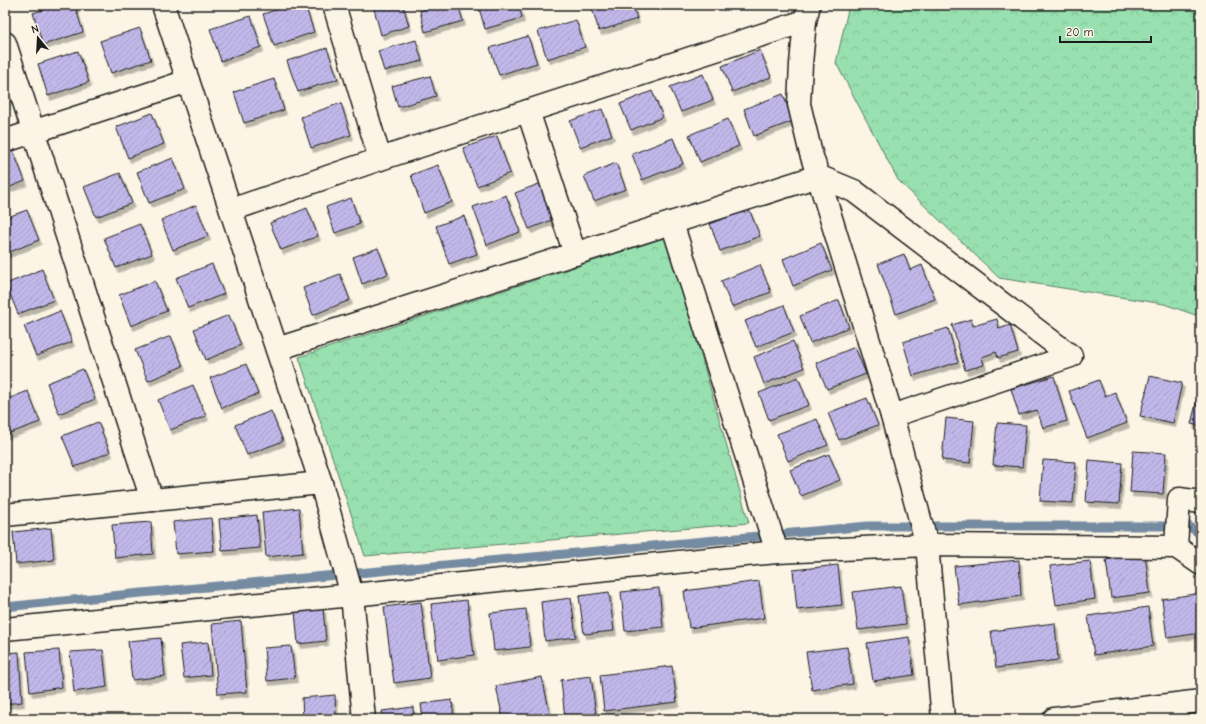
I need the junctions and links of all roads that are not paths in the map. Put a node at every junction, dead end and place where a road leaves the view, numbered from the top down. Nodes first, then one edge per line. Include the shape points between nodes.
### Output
1 (163, 5) edge
2 (334, 5) edge
3 (807, 13) edge
4 (5, 43) edge
5 (188, 81) junction
6 (528, 111) junction
7 (34, 132) junction
8 (5, 141) edge
9 (380, 159) junction
10 (818, 176) junction
11 (231, 210) junction
12 (672, 223) junction
13 (575, 254) junction
14 (277, 349) junction
15 (892, 416) junction
16 (321, 483) junction
17 (152, 500) junction
18 (1201, 502) edge
19 (5, 515) edge
20 (927, 545) junction
21 (1176, 547) junction
22 (777, 552) junction
23 (1201, 564) edge
24 (352, 595) junction
25 (5, 629) edge
26 (1201, 701) edge
27 (364, 719) edge
28 (943, 719) edge
29 (1054, 719) edge

1 - 5 street
2 - 9 street
3 - 6 street
3 - 10 street via 799,104
4 - 7 street
5 - 7 street
5 - 11 street
6 - 9 street
6 - 13 street
7 - 8 street
7 - 17 street
9 - 11 street
10 - 12 street
10 - 15 street
10 - 15 street via 854,191 1071,356
11 - 14 street
12 - 13 street
12 - 22 street
13 - 14 street
14 - 16 street
15 - 20 street
16 - 17 street
16 - 24 street
17 - 19 street
18 - 21 street via 1179,499
20 - 21 street
20 - 22 street
20 - 28 street
21 - 23 street
22 - 24 street
24 - 25 street
24 - 27 street
26 - 29 street

